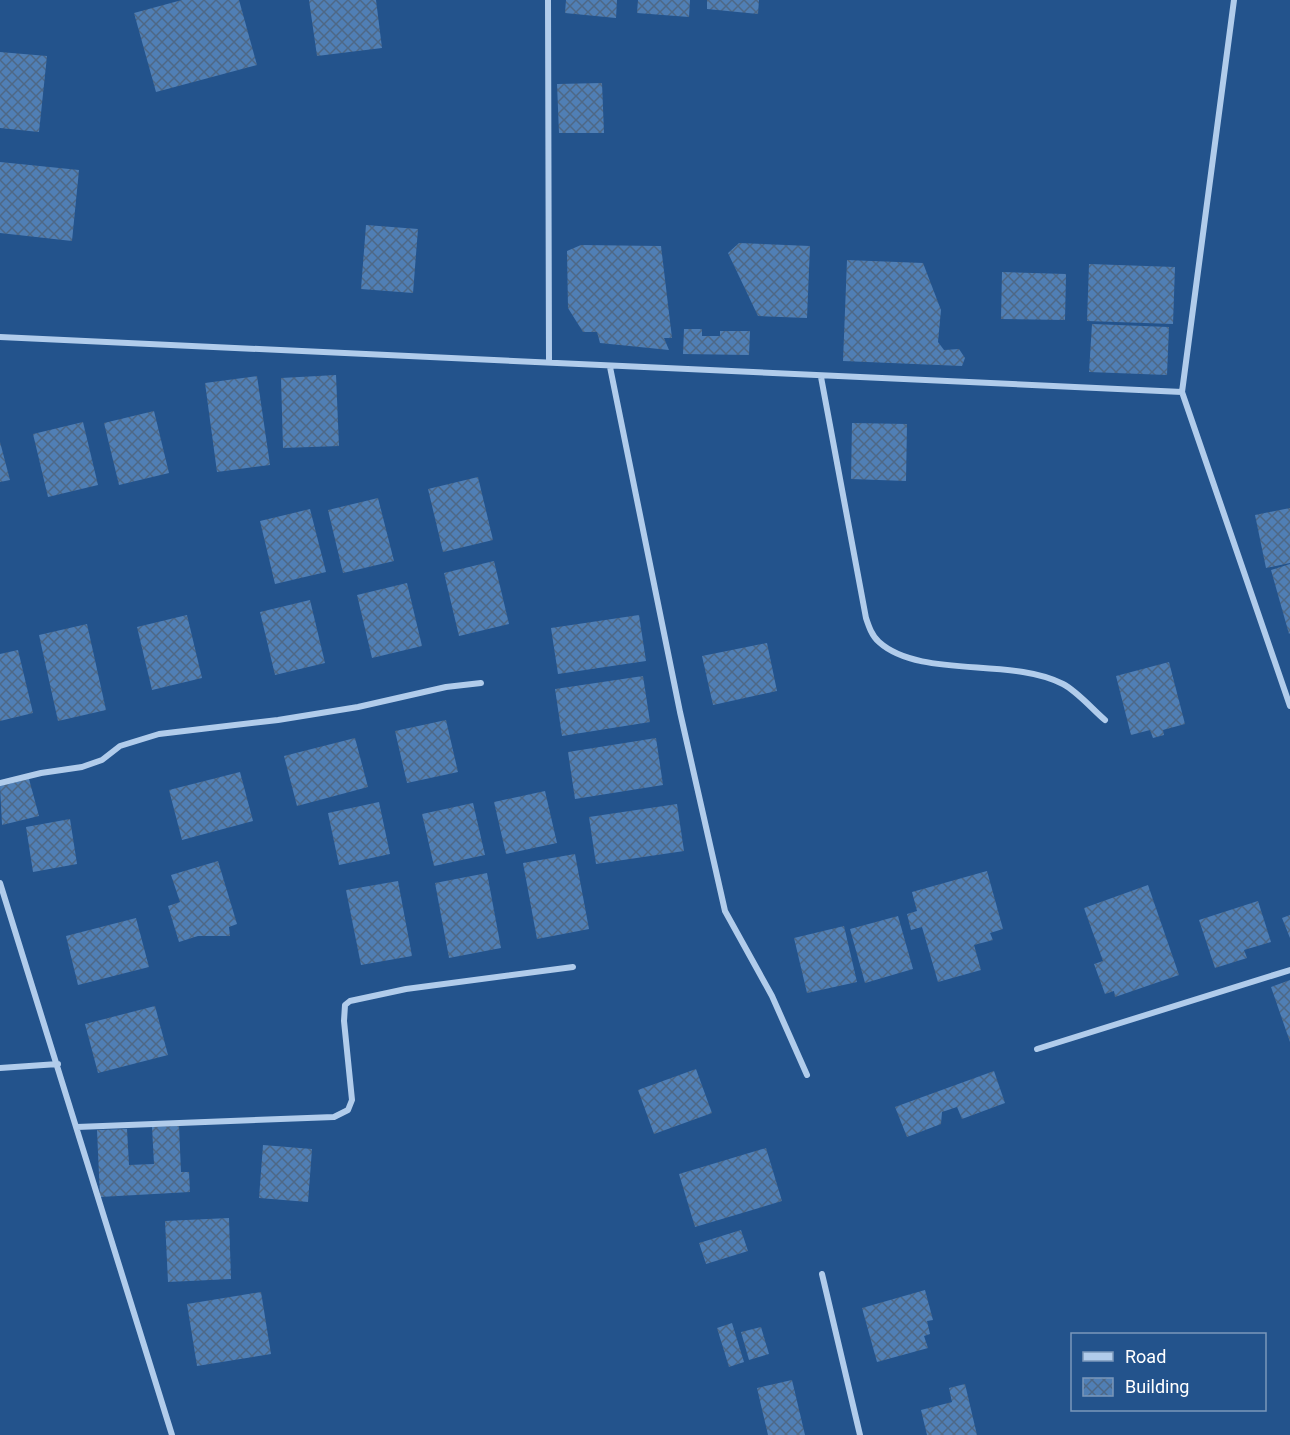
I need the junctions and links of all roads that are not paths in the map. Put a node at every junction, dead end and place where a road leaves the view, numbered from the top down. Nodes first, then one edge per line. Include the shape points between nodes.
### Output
1 (548, 0) edge
2 (1233, 0) edge
3 (0, 337) edge
4 (549, 362) junction
5 (610, 367) junction
6 (820, 377) junction
7 (1182, 392) junction
8 (481, 683) dead end
9 (1290, 706) edge
10 (1105, 720) dead end
11 (0, 783) edge
12 (0, 883) edge
13 (573, 967) dead end
14 (1290, 970) edge
15 (1037, 1049) dead end
16 (58, 1064) junction
17 (0, 1068) edge
18 (807, 1075) dead end
19 (77, 1127) junction
20 (822, 1274) dead end
21 (172, 1435) edge
22 (860, 1435) edge

1 - 4 street
2 - 7 street
3 - 4 street
4 - 5 street
5 - 6 street
5 - 18 street via 725,911 772,996
6 - 7 street
6 - 10 street via 866,618 879,643 898,654 921,660 1026,672 1063,684
7 - 9 street
8 - 11 street via 278,720 159,734 120,746 102,760 82,767
12 - 16 street
13 - 19 street via 350,1000 345,1005 344,1021 352,1100 348,1110 334,1118
14 - 15 street
16 - 17 street
16 - 19 street
19 - 21 street
20 - 22 street

